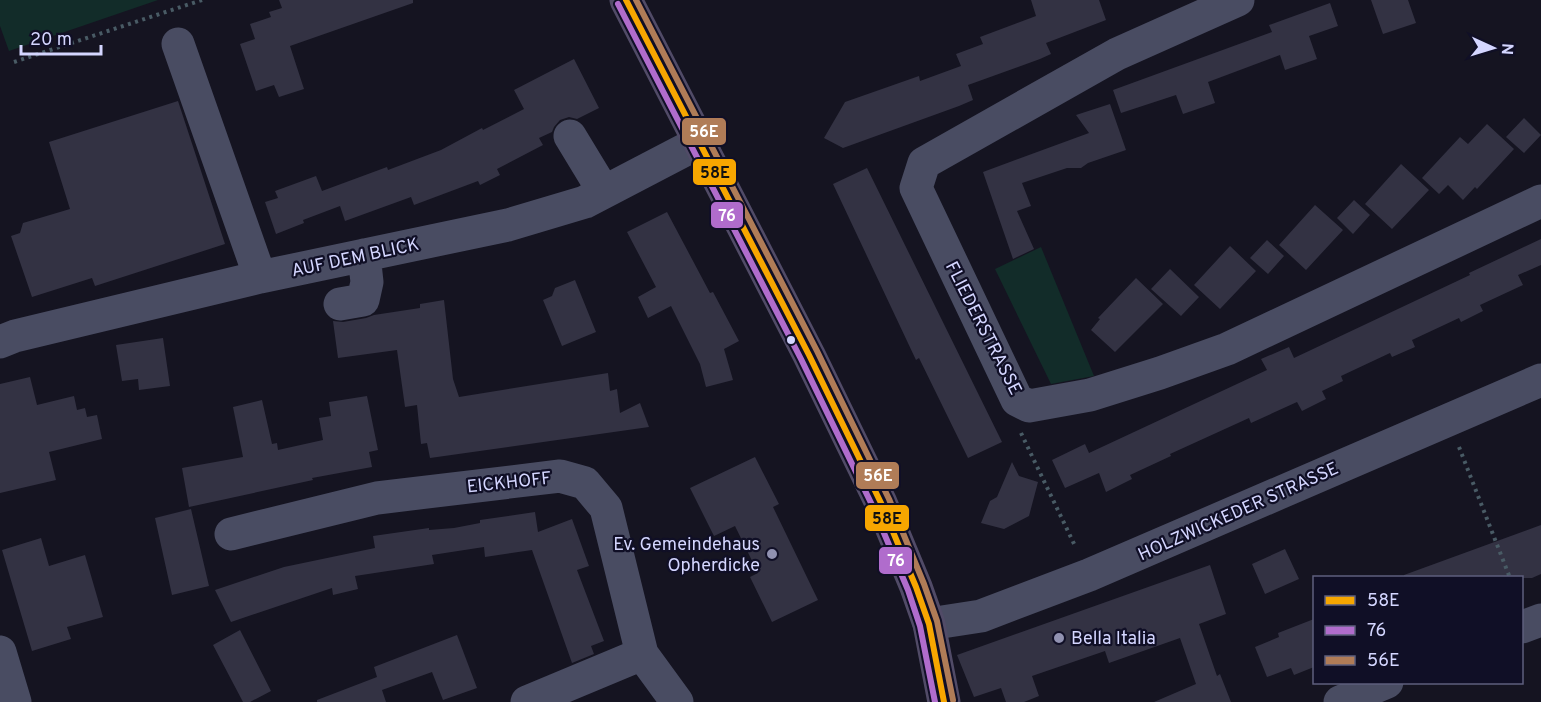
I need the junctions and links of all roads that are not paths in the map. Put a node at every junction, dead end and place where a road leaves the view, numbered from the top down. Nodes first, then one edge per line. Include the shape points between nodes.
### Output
1 (626, 0) edge
2 (1238, 0) edge
3 (178, 44) dead end
4 (570, 136) dead end
5 (698, 143) junction
6 (604, 192) junction
7 (1541, 201) edge
8 (364, 255) junction
9 (260, 277) junction
10 (340, 304) dead end
11 (0, 342) edge
12 (1541, 380) edge
13 (231, 534) dead end
14 (1541, 620) edge
15 (929, 624) junction
16 (1523, 626) edge
17 (0, 652) edge
18 (642, 654) junction
19 (1382, 684) edge
20 (15, 702) edge
21 (527, 702) edge
22 (677, 702) edge
23 (944, 702) edge
24 (1340, 702) edge

1 - 5 main road
2 - 7 street, FLIEDERSTRASSE via 1117,54 924,163 916,188 1017,400 1029,406 1090,395 1227,349
3 - 9 street
4 - 6 street
5 - 6 street, AUF DEM BLICK
5 - 15 main road via 881,503
6 - 8 street, AUF DEM BLICK via 585,202 508,225
8 - 9 street, AUF DEM BLICK
8 - 10 street via 368,282 363,300
9 - 11 street, AUF DEM BLICK
12 - 15 street, HOLZWICKEDER STRASSE via 1089,575 981,616
13 - 18 street, EICKHOFF via 377,498 560,476 585,483 606,508
14 - 16 street
15 - 23 main road
17 - 20 street
18 - 21 street
18 - 22 street, EICKHOFF
19 - 24 street

